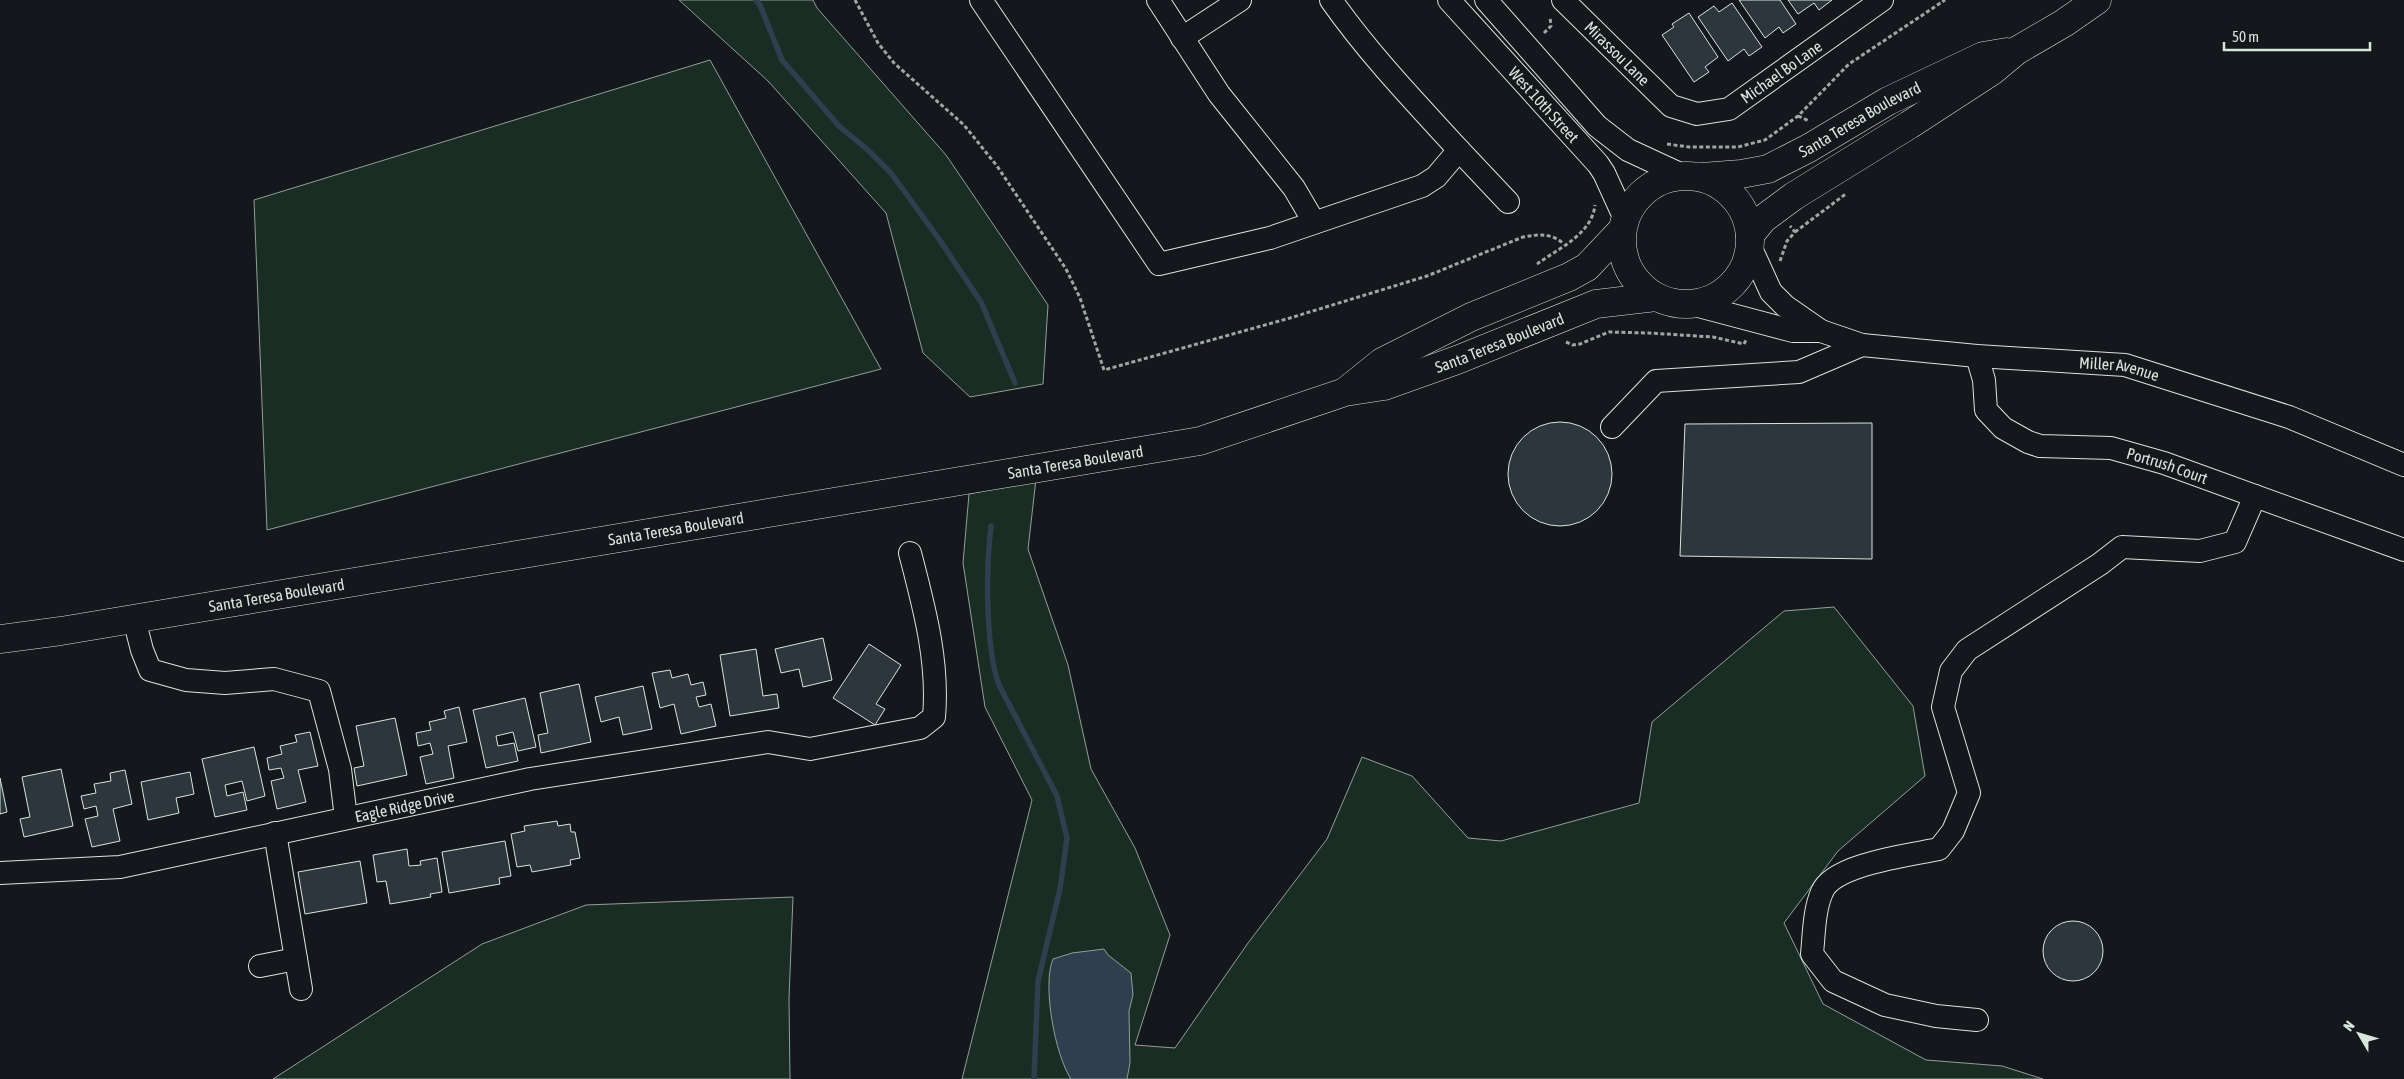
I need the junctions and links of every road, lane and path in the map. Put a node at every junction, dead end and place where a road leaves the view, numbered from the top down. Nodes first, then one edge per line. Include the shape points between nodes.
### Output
1 (981, 0) edge
2 (1158, 0) edge
3 (1240, 0) edge
4 (1331, 0) edge
5 (1449, 0) edge
6 (1486, 0) edge
7 (1882, 0) edge
8 (1945, 0) edge
9 (2098, 0) edge
10 (1555, 6) edge
11 (1544, 33) dead end
12 (1182, 38) junction
13 (2016, 51) junction
14 (1671, 106) joint
15 (1663, 143) dead end
16 (1459, 150) junction
17 (1692, 176) junction
18 (1508, 202) dead end
19 (1595, 203) dead end
20 (1314, 222) junction
21 (1788, 223) dead end
22 (1623, 224) junction
23 (1750, 240) junction
24 (1564, 244) dead end
25 (1781, 267) dead end
26 (1656, 297) junction
27 (1691, 304) junction
28 (1821, 331) junction
29 (1747, 337) dead end
30 (1560, 339) dead end
31 (1862, 345) junction
32 (1977, 356) junction
33 (1345, 392) junction
34 (1612, 427) dead end
35 (2404, 465) edge
36 (2255, 496) junction
37 (2404, 550) edge
38 (910, 553) dead end
39 (134, 619) junction
40 (0, 639) edge
41 (346, 818) junction
42 (275, 833) junction
43 (0, 873) edge
44 (296, 959) junction
45 (260, 966) dead end
46 (301, 989) dead end
47 (1977, 1020) dead end

1 - 20 street via 1159,264 1270,238
2 - 12 street
3 - 12 street
4 - 16 street via 1386,71
5 - 22 street, West 10th Street via 1598,164
6 - 17 street, West 10th Street via 1597,126 1628,150
7 - 14 street, Michael Bo Lane via 1729,109 1697,114
8 - 15 path via 1849,64 1798,116 1765,140 1753,145 1728,147
9 - 13 main road, Santa Teresa Boulevard
10 - 11 path via 1551,26
10 - 14 street, Mirassou Lane
12 - 20 street via 1219,94 1303,200
13 - 17 main road, Santa Teresa Boulevard via 1983,56 1905,93 1768,169 1741,174
13 - 23 main road, Santa Teresa Boulevard via 1967,88 1787,200 1764,219
16 - 18 street
16 - 20 street via 1436,177 1422,186
17 - 22 main road via 1657,182 1647,188 1630,208
17 - 23 main road via 1724,188 1736,199 1744,212
19 - 24 path via 1591,221
21 - 25 path via 1795,232 1781,252
22 - 26 main road via 1622,253 1631,274
22 - 33 main road, Santa Teresa Boulevard via 1586,266 1568,277 1471,317 1382,362
23 - 27 main road via 1746,264 1730,287 1718,296
23 - 28 street, Miller Avenue via 1771,292
26 - 27 main road via 1677,304
26 - 33 main road, Santa Teresa Boulevard via 1596,304 1402,380
27 - 28 street, Miller Avenue via 1793,331
28 - 31 street, Miller Avenue
29 - 30 path via 1744,344 1672,333 1609,332 1573,345
31 - 32 street, Miller Avenue
31 - 34 street via 1799,372 1656,382
32 - 35 street, Miller Avenue via 2125,365 2289,417
32 - 36 street, Portrush Court via 1984,380 1986,410 2002,428 2028,442 2040,446 2111,448 2164,463
33 - 39 main road, Santa Teresa Boulevard via 1200,441
36 - 37 street, Portrush Court
36 - 47 street via 2235,542 2200,551 2122,546 2100,564 1968,650 1951,671 1943,707 1969,793 1953,831 1939,849 1842,872 1822,890 1812,954 1833,981 1885,1005 1936,1016
38 - 41 street, Eagle Ridge Drive via 929,627 936,694 934,717 920,728 810,750 768,742 530,779
39 - 40 main road, Santa Teresa Boulevard
39 - 41 street via 150,670 186,680 225,683 274,679 319,691 340,768
41 - 42 street, Eagle Ridge Drive
42 - 43 street, Eagle Ridge Drive via 120,866
42 - 44 street
44 - 45 street
44 - 46 street

